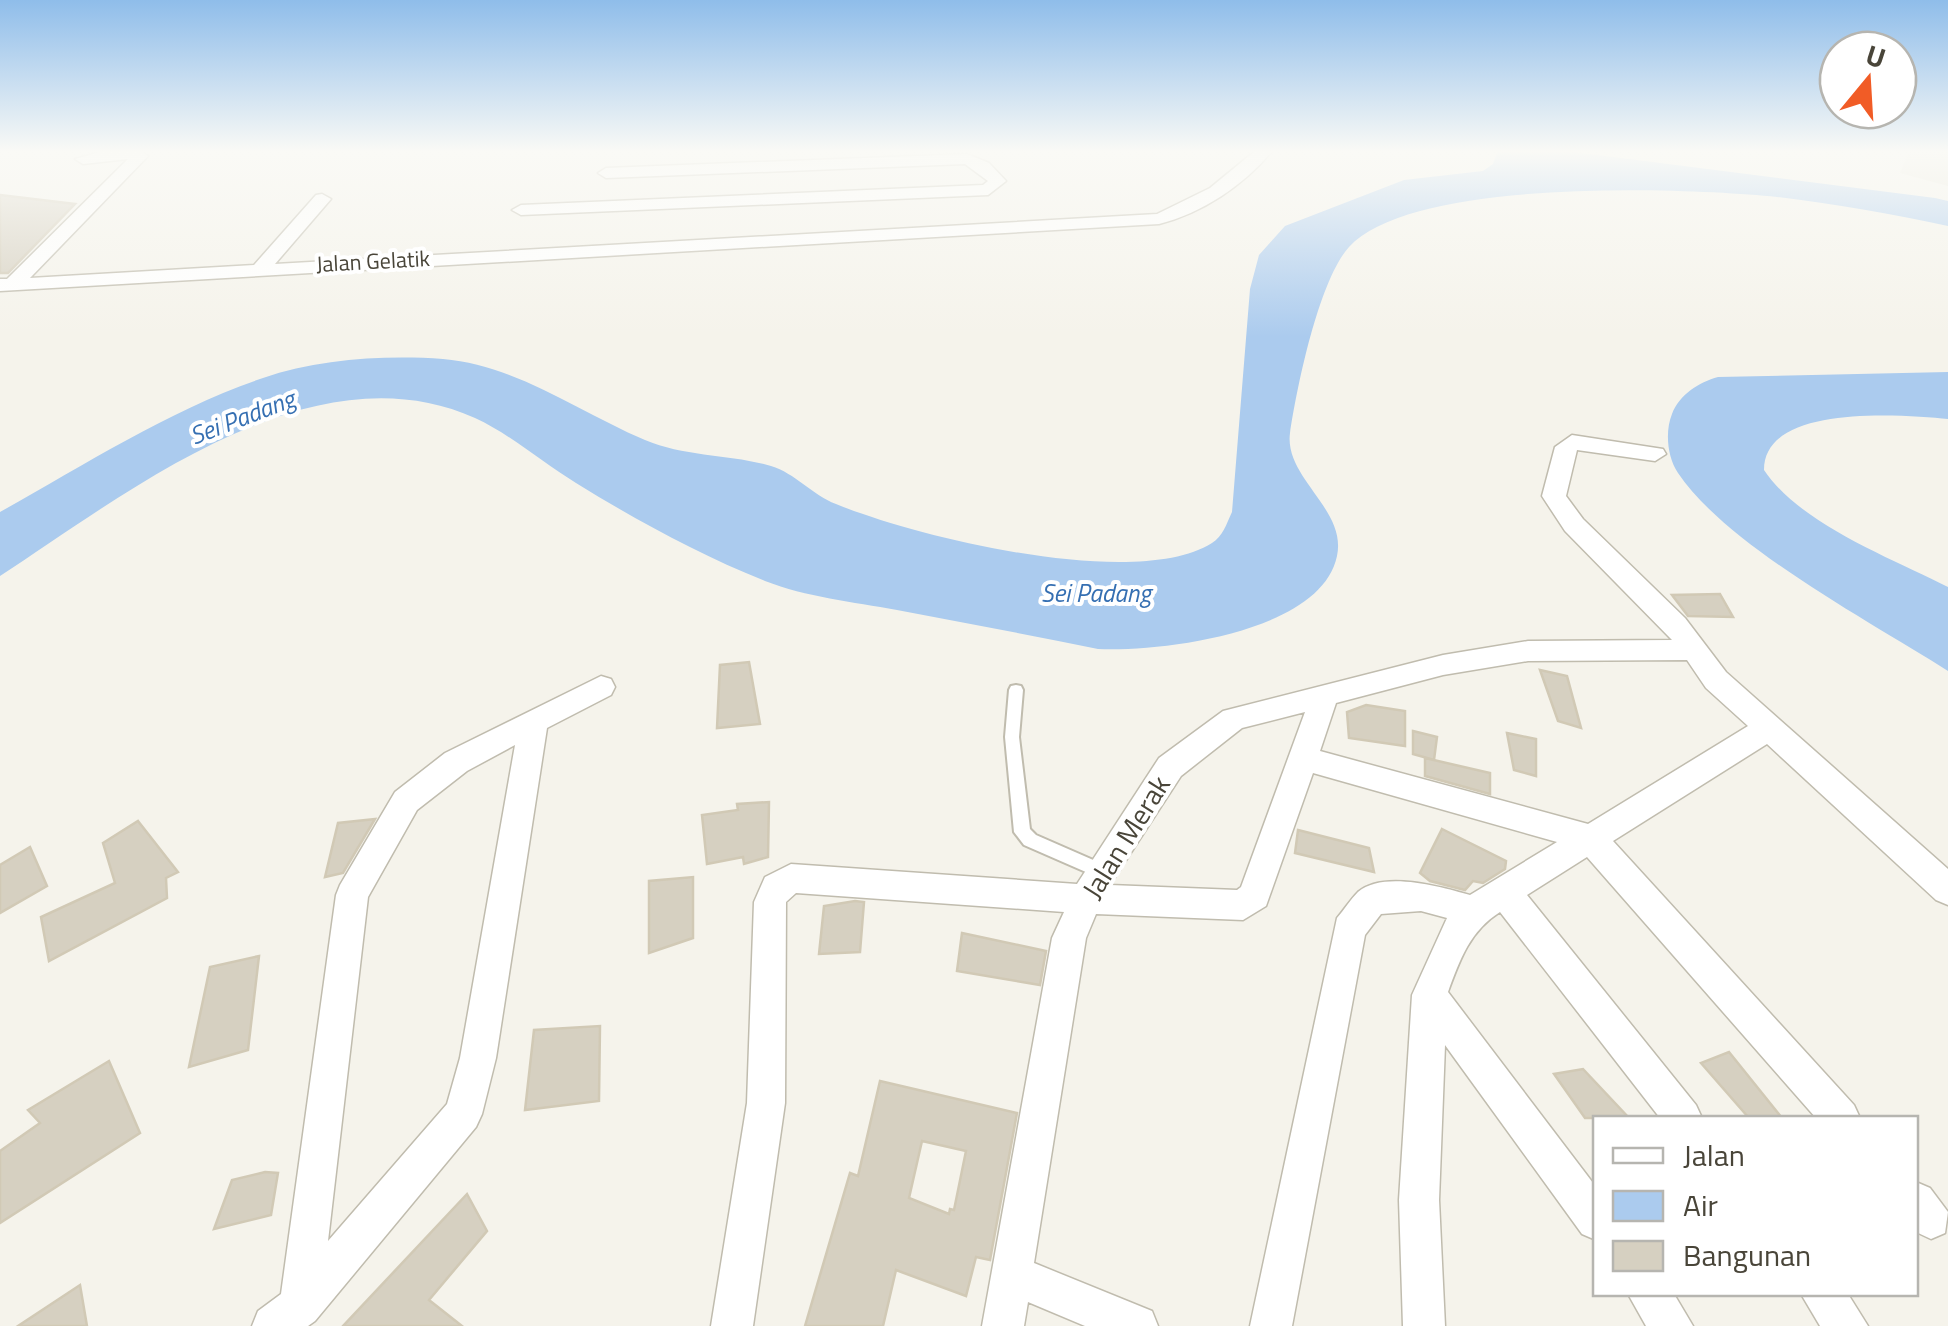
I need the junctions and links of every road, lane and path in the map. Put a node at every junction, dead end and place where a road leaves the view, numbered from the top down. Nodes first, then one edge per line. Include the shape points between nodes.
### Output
1 (81, 213) edge
2 (310, 213) edge
3 (585, 213) edge
4 (744, 213) edge
5 (802, 213) edge
6 (1172, 213) edge
7 (744, 220) junction
8 (262, 268) junction
9 (7, 284) edge
10 (1655, 454) dead end
11 (1692, 650) junction
12 (600, 686) dead end
13 (1016, 690) dead end
14 (1326, 695) junction
15 (533, 725) junction
16 (1769, 728) junction
17 (1304, 758) junction
18 (1590, 838) junction
19 (1094, 885) junction
20 (1948, 890) edge
21 (1488, 901) junction
22 (1430, 995) junction
23 (1682, 1116) edge
24 (1839, 1116) edge
25 (1593, 1216) edge
26 (1014, 1276) junction
27 (1650, 1296) edge
28 (1824, 1296) edge
29 (286, 1316) edge
30 (732, 1326) edge
31 (1003, 1326) edge
32 (1138, 1326) edge
33 (1271, 1326) edge
34 (1424, 1326) edge
35 (1672, 1326) edge
36 (1847, 1326) edge

1 - 9 street
2 - 8 street
3 - 7 street
4 - 7 street
5 - 7 street
6 - 7 street, Jalan Gelatik via 1160,219
7 - 8 street, Jalan Gelatik
8 - 9 street, Jalan Gelatik
10 - 11 street via 1572,442 1554,496 1574,526 1650,595
11 - 14 street, Jalan Merak via 1528,650
11 - 16 street
12 - 15 street
13 - 19 lane via 1012,737 1022,832
14 - 17 street
14 - 19 street, Jalan Merak via 1233,719 1170,767
15 - 29 street via 463,1114
15 - 29 street via 456,762 406,802 352,895
16 - 18 street
16 - 20 street
17 - 18 street
17 - 19 street via 1250,902
18 - 21 street
18 - 24 street
19 - 26 street, Jalan Merak via 1069,938
19 - 30 street via 791,878 776,887 768,940 766,1103
21 - 22 street via 1452,937
21 - 23 street
21 - 33 street via 1372,900 1349,929
22 - 25 street
22 - 34 street via 1419,1200
26 - 31 street, Jalan Merak
26 - 32 street
27 - 35 street
28 - 36 street

